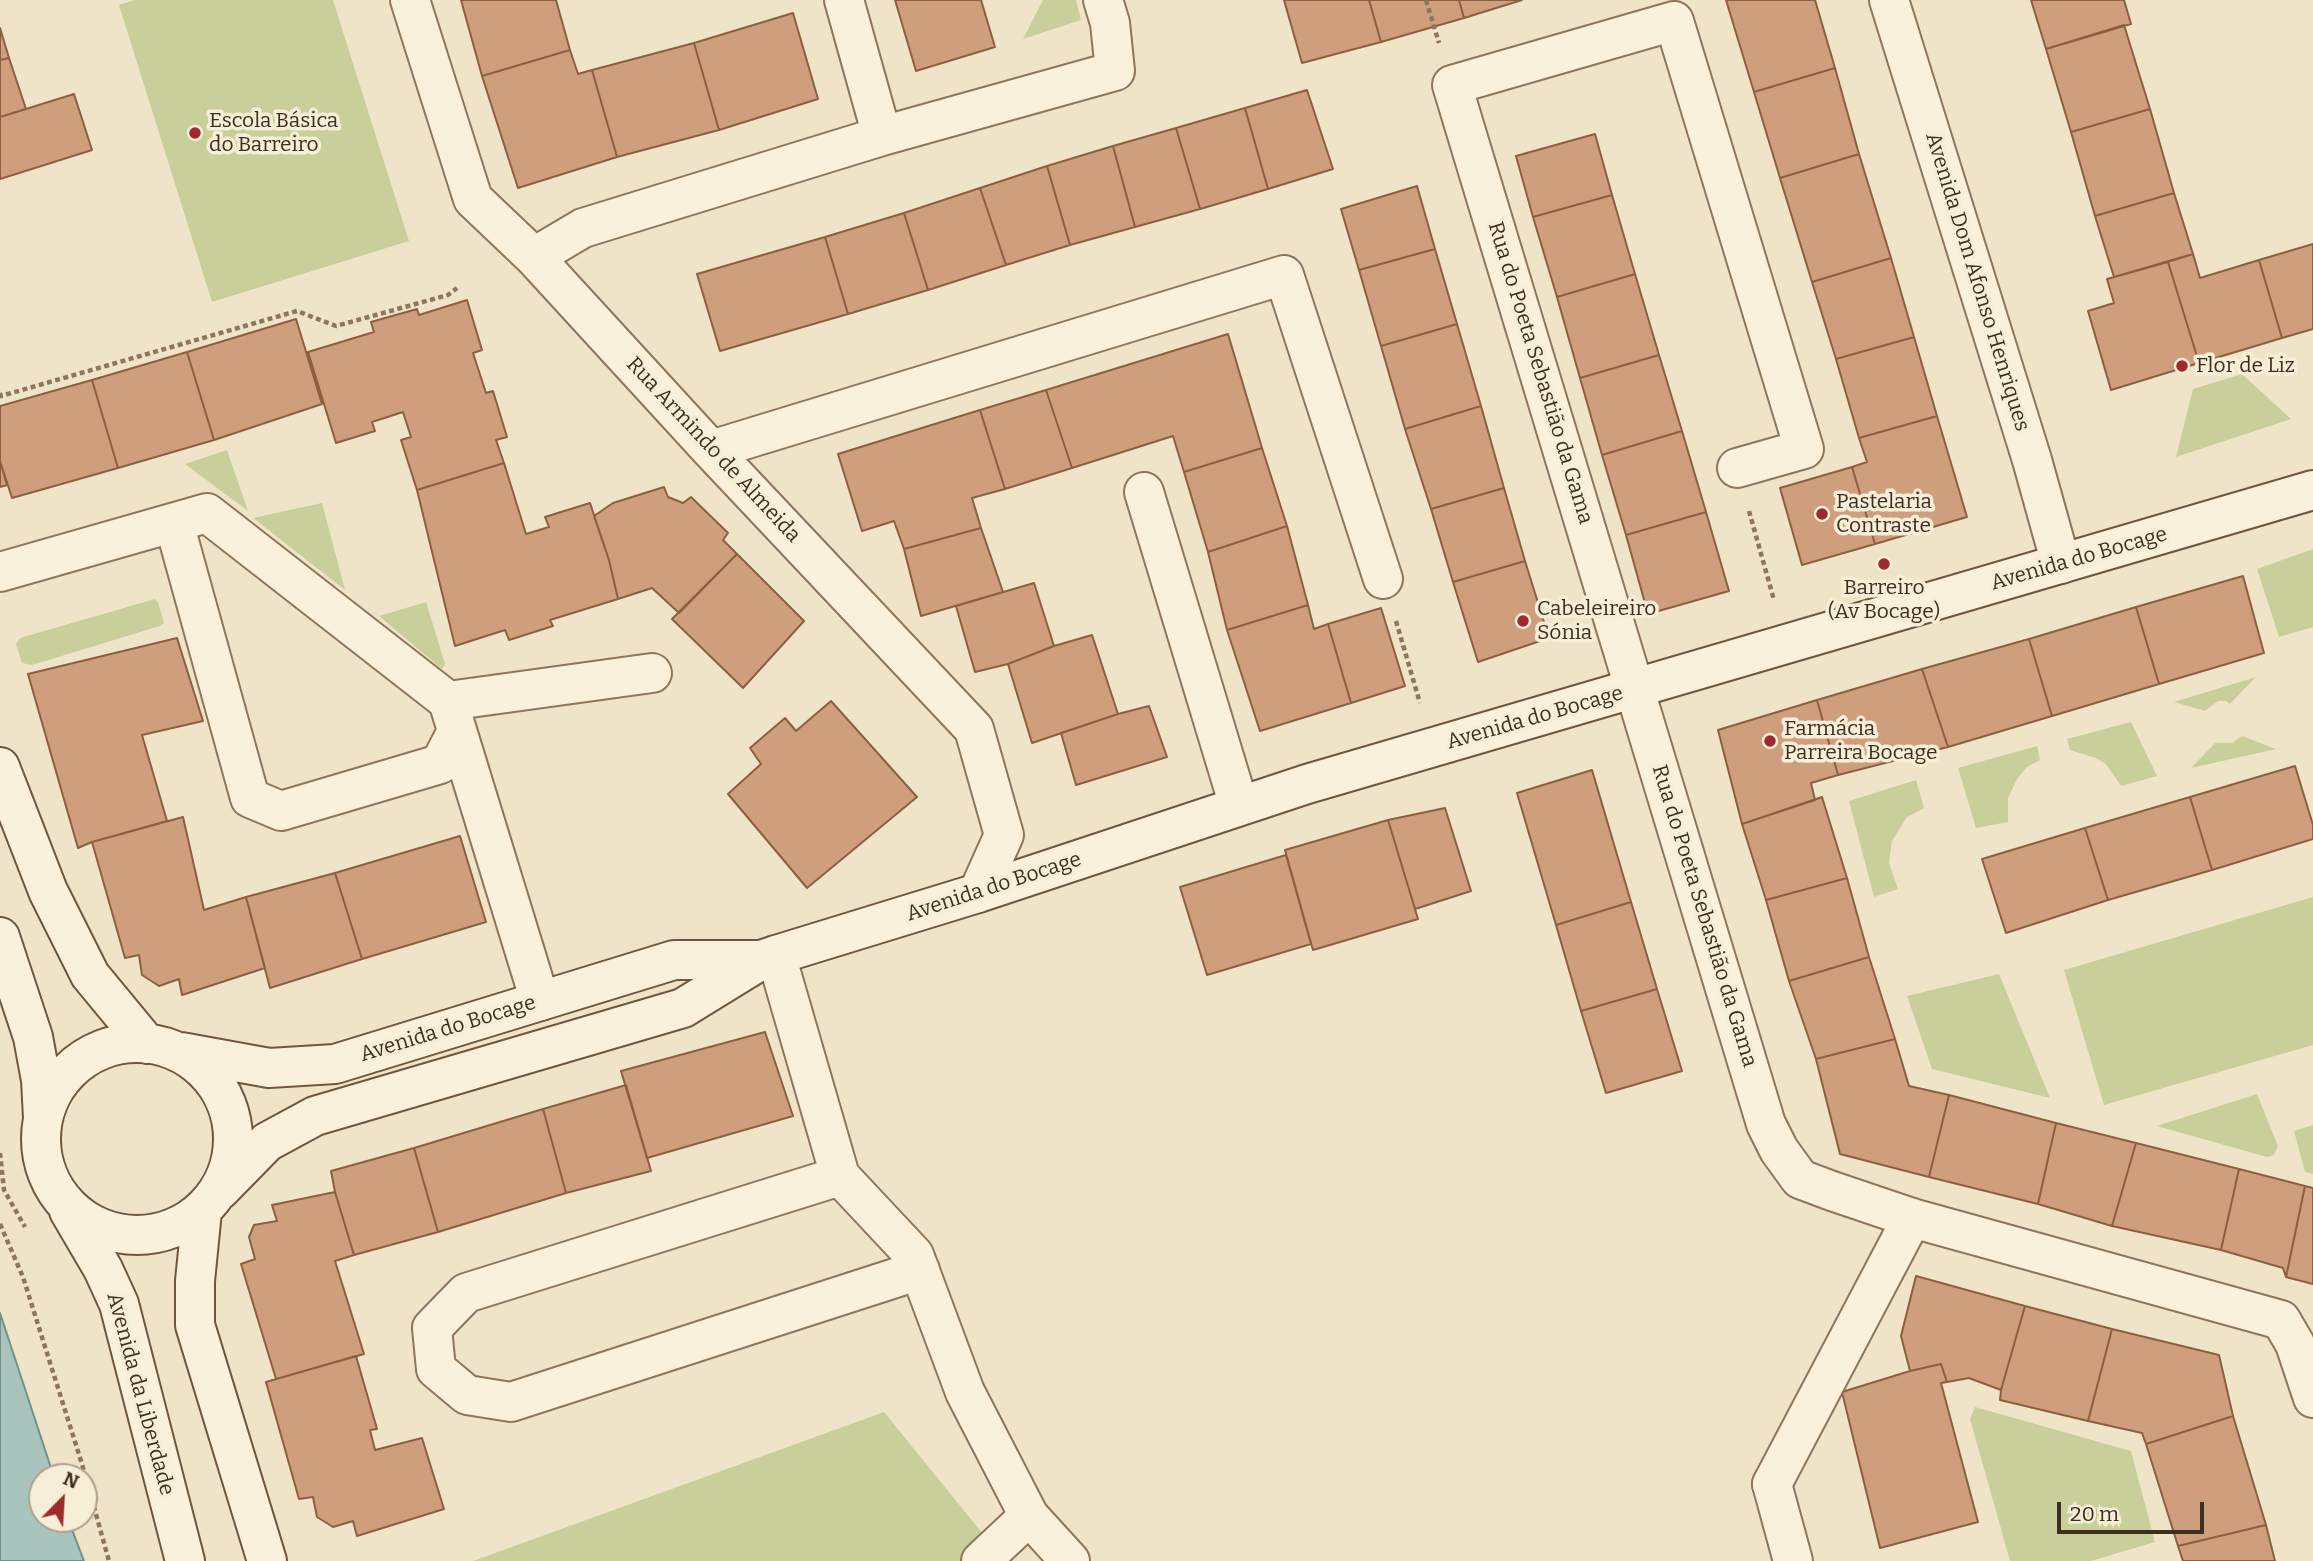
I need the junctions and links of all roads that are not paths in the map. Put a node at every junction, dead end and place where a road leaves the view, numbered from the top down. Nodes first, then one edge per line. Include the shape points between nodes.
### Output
1 (410, 0) edge
2 (844, 0) edge
3 (1103, 0) edge
4 (1889, 0) edge
5 (882, 135) junction
6 (534, 257) junction
7 (711, 450) junction
8 (1737, 468) road end
9 (2313, 490) edge
10 (1144, 492) dead end
11 (174, 523) junction
12 (2061, 564) junction
13 (0, 572) edge
14 (1383, 579) road end
15 (652, 673) dead end
16 (1636, 689) junction
17 (452, 716) junction
18 (0, 767) edge
19 (1239, 806) junction
20 (978, 893) junction
21 (0, 937) edge
22 (768, 958) junction
23 (540, 1001) junction
24 (161, 1047) junction
25 (43, 1119) junction
26 (841, 1176) junction
27 (60, 1197) junction
28 (211, 1200) junction
29 (1912, 1218) junction
30 (920, 1270) junction
31 (2313, 1398) edge
32 (1029, 1516) junction
33 (185, 1561) edge
34 (267, 1561) edge
35 (981, 1561) edge
36 (1070, 1561) edge
37 (1793, 1561) edge

1 - 6 street, Rua Armindo de Almeida via 473,199
2 - 5 street
3 - 5 street via 1115,71
4 - 12 street, Avenida Dom Afonso Henriques
5 - 6 street via 583,228
6 - 7 street, Rua Armindo de Almeida
7 - 14 street via 1284,275
7 - 20 street, Rua Armindo de Almeida via 974,729 1004,835
8 - 16 street, Rua do Poeta Sebastião da Gama via 1804,449 1674,21 1452,85
9 - 12 street, Avenida do Bocage
10 - 19 street
11 - 13 street
11 - 17 street via 207,513
11 - 17 street via 250,798 281,811 440,764
12 - 16 street, Avenida do Bocage
15 - 17 street
16 - 19 street, Avenida do Bocage
16 - 29 street, Rua do Poeta Sebastião da Gama via 1766,1124 1779,1150 1800,1179
17 - 23 street
18 - 24 street via 48,891 90,975
19 - 20 street, Avenida do Bocage
20 - 22 street, Avenida do Bocage
21 - 25 street via 33,1037
22 - 23 street, Avenida do Bocage via 674,960
22 - 26 street
22 - 28 street, Avenida do Bocage via 683,1007 315,1116 267,1142
23 - 24 street, Avenida do Bocage via 335,1064 269,1068
24 - 25 street via 119,1045 93,1054 61,1081
24 - 28 street via 198,1065 217,1085 229,1110 234,1137 231,1164
25 - 27 street via 41,1147 47,1175
26 - 30 street via 914,1255
26 - 30 street via 466,1293 432,1328 436,1369 467,1395 511,1402
27 - 28 street via 101,1229 126,1235 152,1235 179,1226
27 - 33 street, Avenida da Liberdade via 119,1304
28 - 34 street via 195,1281 195,1325
29 - 31 street, Rua do Poeta Sebastião da Gama via 2281,1320
29 - 37 street via 1772,1484
30 - 32 street via 965,1392
32 - 35 street
32 - 36 street

